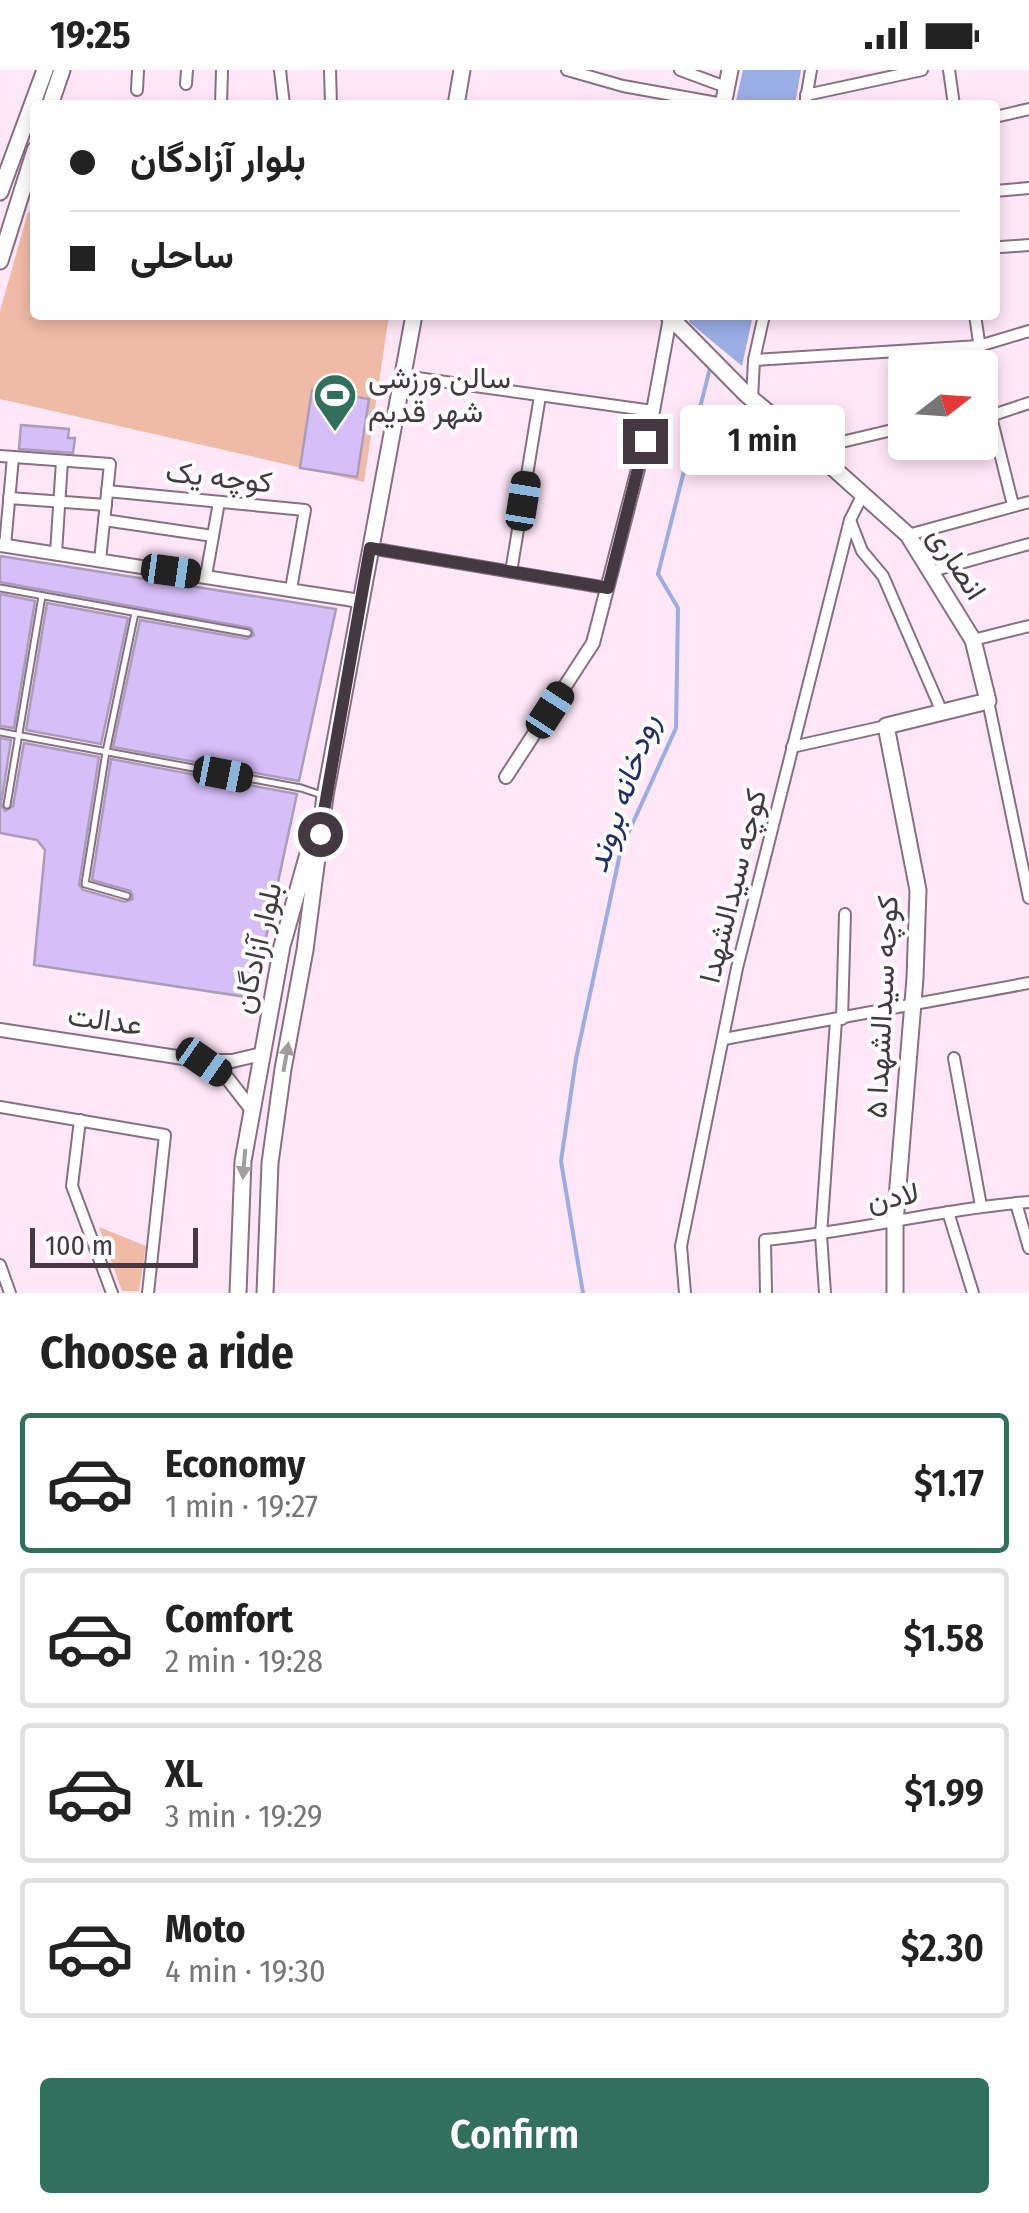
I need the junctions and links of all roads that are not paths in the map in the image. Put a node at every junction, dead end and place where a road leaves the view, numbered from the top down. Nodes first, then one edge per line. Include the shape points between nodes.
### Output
1 (43, 70) edge
2 (62, 70) edge
3 (138, 70) edge
4 (188, 70) edge
5 (222, 70) edge
6 (280, 70) edge
7 (330, 70) edge
8 (462, 70) edge
9 (566, 70) edge
10 (680, 70) edge
11 (730, 70) edge
12 (812, 70) edge
13 (922, 70) edge
14 (949, 70) edge
15 (186, 84) dead end
16 (726, 87) junction
17 (138, 90) dead end
18 (32, 100) edge
19 (52, 100) edge
20 (220, 100) edge
21 (283, 100) edge
22 (331, 100) edge
23 (457, 100) edge
24 (701, 100) edge
25 (724, 100) edge
26 (806, 100) edge
27 (953, 100) edge
28 (30, 106) edge
29 (1029, 110) edge
30 (1000, 115) edge
31 (30, 166) edge
32 (1029, 188) edge
33 (0, 189) edge
34 (1000, 191) edge
35 (0, 200) edge
36 (18, 204) junction
37 (30, 205) edge
38 (1029, 246) edge
39 (1001, 247) dead end
40 (0, 260) edge
41 (413, 320) edge
42 (669, 320) edge
43 (674, 320) edge
44 (763, 320) edge
45 (976, 320) edge
46 (1029, 331) edge
47 (979, 346) junction
48 (979, 350) edge
49 (754, 360) junction
50 (402, 376) junction
51 (540, 396) junction
52 (749, 397) junction
53 (1029, 404) edge
54 (998, 409) edge
55 (652, 411) junction
56 (888, 431) edge
57 (812, 448) junction
58 (998, 451) edge
59 (0, 456) edge
60 (13, 457) junction
61 (62, 461) junction
62 (107, 491) junction
63 (862, 496) junction
64 (9, 498) junction
65 (60, 501) junction
66 (219, 502) junction
67 (1029, 502) edge
68 (106, 505) junction
69 (1013, 506) junction
70 (104, 520) junction
71 (850, 520) junction
72 (908, 535) junction
73 (213, 536) junction
74 (1029, 544) edge
75 (2, 545) edge
76 (370, 548) junction
77 (56, 553) junction
78 (100, 560) junction
79 (932, 571) junction
80 (511, 572) junction
81 (206, 576) junction
82 (0, 588) edge
83 (608, 588) junction
84 (291, 589) junction
85 (42, 596) junction
86 (360, 600) junction
87 (135, 613) junction
88 (1029, 626) edge
89 (248, 634) dead end
90 (973, 640) junction
91 (988, 701) junction
92 (942, 712) junction
93 (886, 726) junction
94 (0, 732) edge
95 (18, 735) junction
96 (792, 747) junction
97 (106, 752) junction
98 (506, 777) dead end
99 (324, 796) junction
100 (7, 805) dead end
101 (127, 896) dead end
102 (1029, 898) edge
103 (845, 914) dead end
104 (1029, 983) edge
105 (912, 1006) junction
106 (839, 1019) junction
107 (0, 1030) edge
108 (724, 1039) junction
109 (262, 1054) junction
110 (954, 1058) dead end
111 (204, 1062) junction
112 (0, 1107) edge
113 (252, 1110) junction
114 (80, 1120) junction
115 (1029, 1202) edge
116 (1016, 1203) junction
117 (981, 1206) junction
118 (948, 1212) junction
119 (895, 1223) junction
120 (821, 1235) junction
121 (1029, 1248) edge
122 (0, 1264) edge
123 (10, 1293) edge
124 (112, 1293) edge
125 (148, 1293) edge
126 (238, 1293) edge
127 (264, 1293) edge
128 (685, 1293) edge
129 (766, 1293) edge
130 (826, 1293) edge
131 (894, 1293) edge
132 (973, 1293) edge

1 - 18 main road
2 - 19 main road
3 - 17 street
4 - 15 street
5 - 20 street
6 - 21 street
7 - 22 street
8 - 23 main road
9 - 24 street
10 - 16 street
11 - 16 main road
12 - 26 street
13 - 26 street
14 - 27 street
16 - 25 main road
28 - 33 main road
29 - 30 street
31 - 36 main road
32 - 34 street
35 - 36 main road
36 - 37 main road
36 - 40 main road
38 - 39 street
41 - 50 main road, بلوار آزادگان
42 - 55 street
43 - 52 main road, انصاری
44 - 49 street
45 - 47 street
46 - 47 street
47 - 48 street
47 - 49 street
49 - 52 street
50 - 51 street
50 - 76 main road, بلوار آزادگان
51 - 55 street
51 - 80 street
52 - 57 main road, انصاری
53 - 54 street
55 - 83 street
56 - 57 street
57 - 63 main road, انصاری
58 - 69 street
59 - 60 street
60 - 61 street
60 - 64 street
61 - 62 street via 110,464
61 - 65 street
62 - 66 street, کوچه یک
62 - 68 street
63 - 71 street, کوچه سیدالشهدا
63 - 72 main road, انصاری
64 - 65 street
64 - 75 street
65 - 68 street
65 - 77 street
66 - 73 street
66 - 84 street, کوچه یک via 305,510
67 - 69 street
68 - 70 street
69 - 72 street
70 - 73 street
70 - 78 street
71 - 92 street via 883,576
71 - 96 street, کوچه سیدالشهدا
72 - 79 main road, انصاری
73 - 81 street
74 - 79 street
75 - 77 street
76 - 80 street
76 - 86 main road, بلوار آزادگان
77 - 78 street
78 - 81 street
79 - 90 main road, انصاری
80 - 83 street
81 - 84 street
82 - 85 lane
83 - 98 street via 594,643
84 - 86 street
85 - 87 lane
85 - 95 lane
86 - 99 main road, بلوار آزادگان
87 - 89 lane
87 - 97 lane
88 - 90 street
90 - 91 main road, انصاری
91 - 92 main road
91 - 102 street
92 - 93 main road
93 - 96 street
93 - 105 main road, کوچه سیدالشهدا ۵ via 918,890
94 - 95 lane
95 - 97 lane
95 - 100 lane
96 - 108 street, کوچه سیدالشهدا
97 - 99 lane
97 - 101 lane via 85,884
99 - 109 main road, بلوار آزادگان via 282,946
127 -> 99 main road, بلوار آزادگان via 270,1164
103 - 106 street
104 - 105 street
105 - 106 street
105 - 119 main road, کوچه سیدالشهدا ۵
106 - 108 street
106 - 120 street
107 - 111 street, عدالت
108 - 128 street, کوچه سیدالشهدا via 681,1246
109 - 111 street, عدالت
109 - 113 main road, بلوار آزادگان
110 - 117 street
111 - 113 street
112 - 114 street
113 -> 126 main road, بلوار آزادگان via 243,1161
114 - 124 street via 72,1186
114 - 125 street via 166,1135
115 - 116 street, لادن
116 - 117 street, لادن
116 - 121 street
117 - 118 street, لادن
118 - 119 street, لادن
118 - 132 street
119 - 120 street, لادن
119 - 131 main road, کوچه سیدالشهدا ۵
120 - 129 street, لادن via 765,1240
120 - 130 street
122 - 123 street

